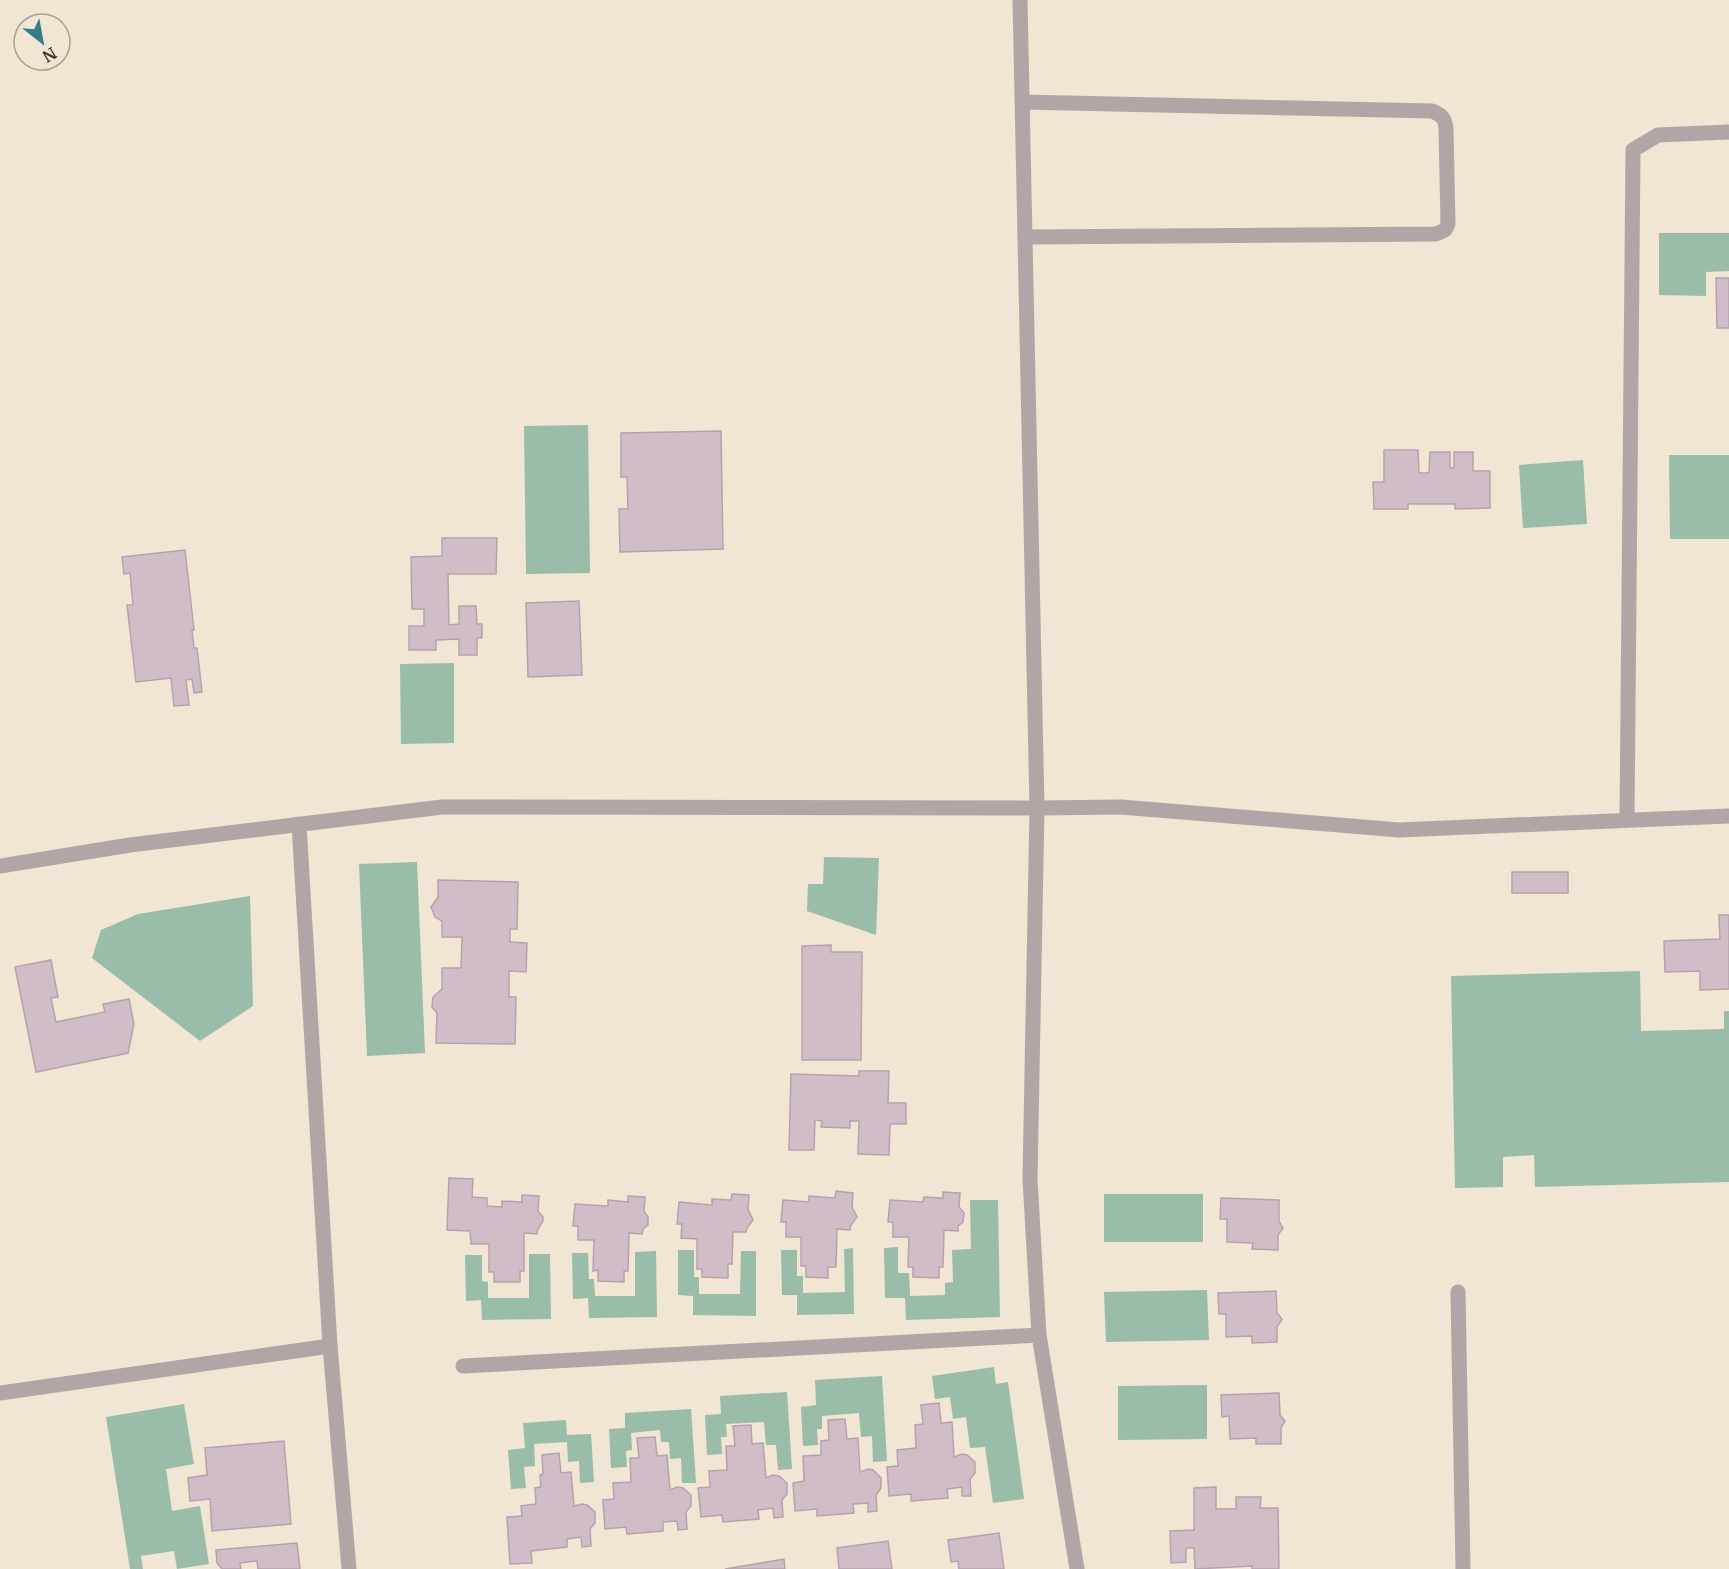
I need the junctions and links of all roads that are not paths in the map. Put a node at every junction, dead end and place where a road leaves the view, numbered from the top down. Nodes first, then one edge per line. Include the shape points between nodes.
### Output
1 (1020, 0) edge
2 (1022, 102) junction
3 (1729, 132) edge
4 (1025, 237) junction
5 (1037, 808) junction
6 (1729, 816) edge
7 (1627, 820) junction
8 (299, 824) junction
9 (0, 866) edge
10 (1458, 1292) dead end
11 (1039, 1335) junction
12 (330, 1346) junction
13 (463, 1366) dead end
14 (0, 1392) edge
15 (349, 1569) edge
16 (1077, 1569) edge
17 (1462, 1569) edge

1 - 2 street
2 - 4 street
2 - 4 street via 1432,111 1445,119 1448,224 1436,234
3 - 7 street via 1658,135 1633,150
4 - 5 street
5 - 7 street via 1121,807 1399,830
5 - 8 street via 442,807
5 - 11 street via 1030,1179
6 - 7 street
8 - 9 street
8 - 12 street
10 - 17 street
11 - 13 street
11 - 16 street
12 - 14 street
12 - 15 street

